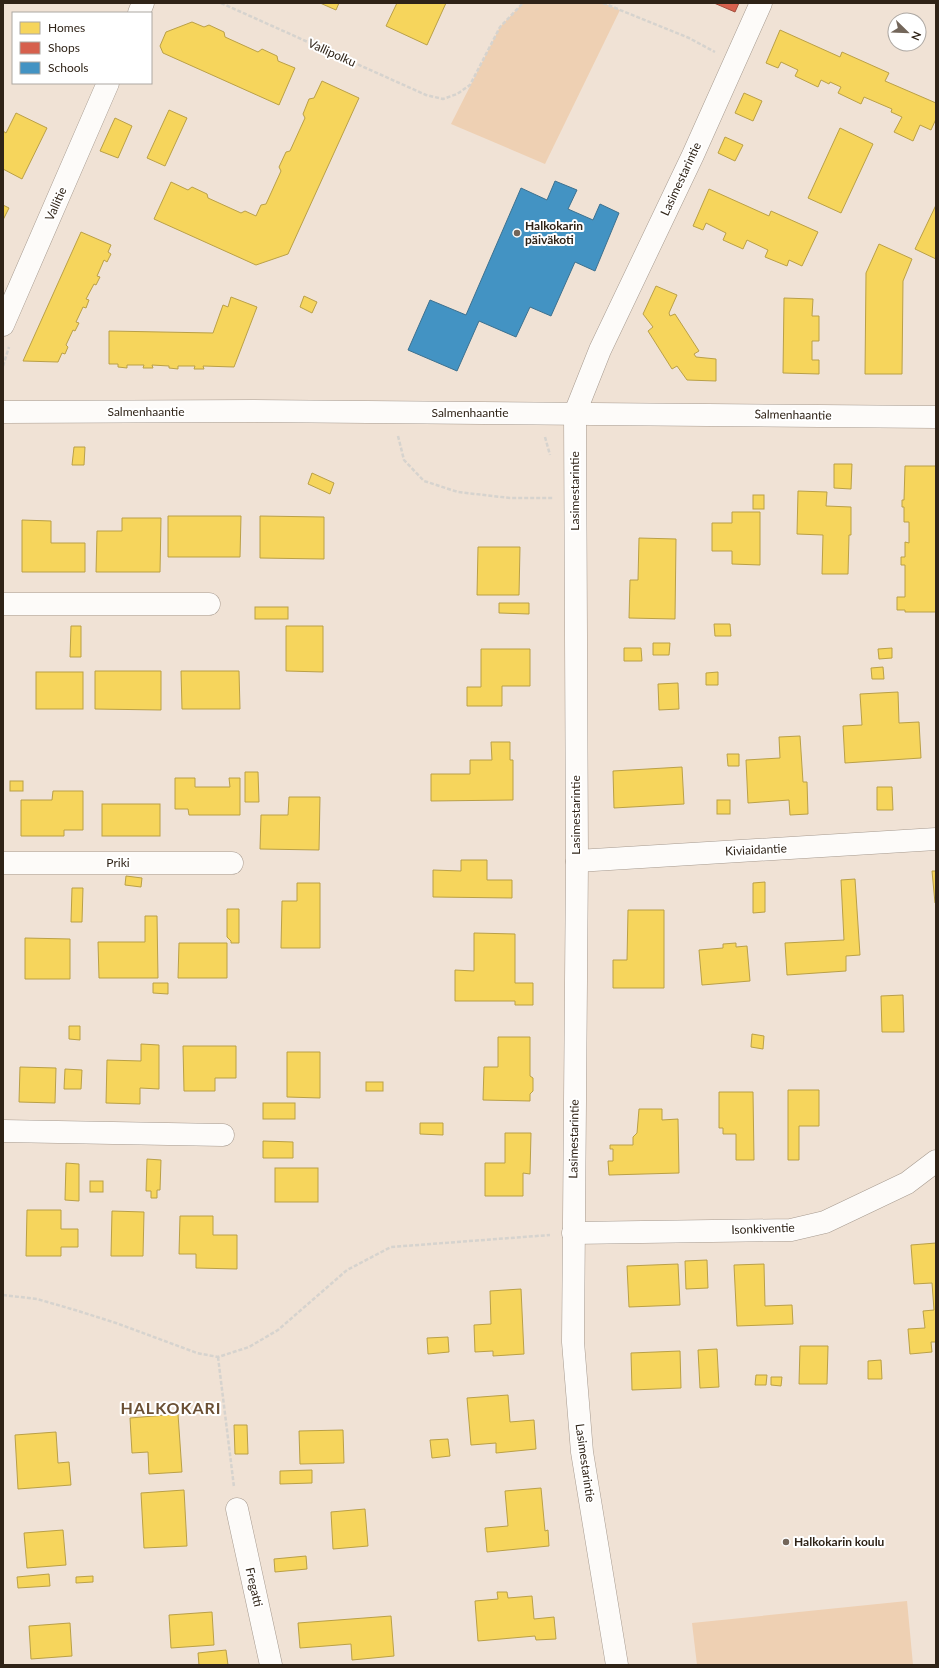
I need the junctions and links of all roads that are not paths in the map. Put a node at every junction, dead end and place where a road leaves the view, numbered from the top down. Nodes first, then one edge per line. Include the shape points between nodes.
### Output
1 (761, 3) edge
2 (108, 84) edge
3 (3, 325) edge
4 (3, 412) edge
5 (575, 413) junction
6 (936, 417) edge
7 (3, 604) edge
8 (209, 604) dead end
9 (936, 840) edge
10 (577, 861) junction
11 (3, 863) edge
12 (232, 863) dead end
13 (3, 1131) edge
14 (223, 1135) dead end
15 (936, 1161) edge
16 (573, 1233) junction
17 (236, 1509) road end
18 (271, 1665) edge
19 (617, 1665) edge

1 - 5 street, Lasimestarintie via 693,155 600,350
2 - 3 street, Vallitie
4 - 5 street, Salmenhaantie
5 - 6 street, Salmenhaantie
5 - 10 street, Lasimestarintie
7 - 8 street
9 - 10 street, Kiviaidantie
10 - 16 street, Lasimestarintie
11 - 12 street, Priki
13 - 14 street
15 - 16 street, Isonkiventie via 907,1183 865,1203 825,1222 791,1230
16 - 19 street, Lasimestarintie via 572,1342 582,1452
17 - 18 street, Fregatti

